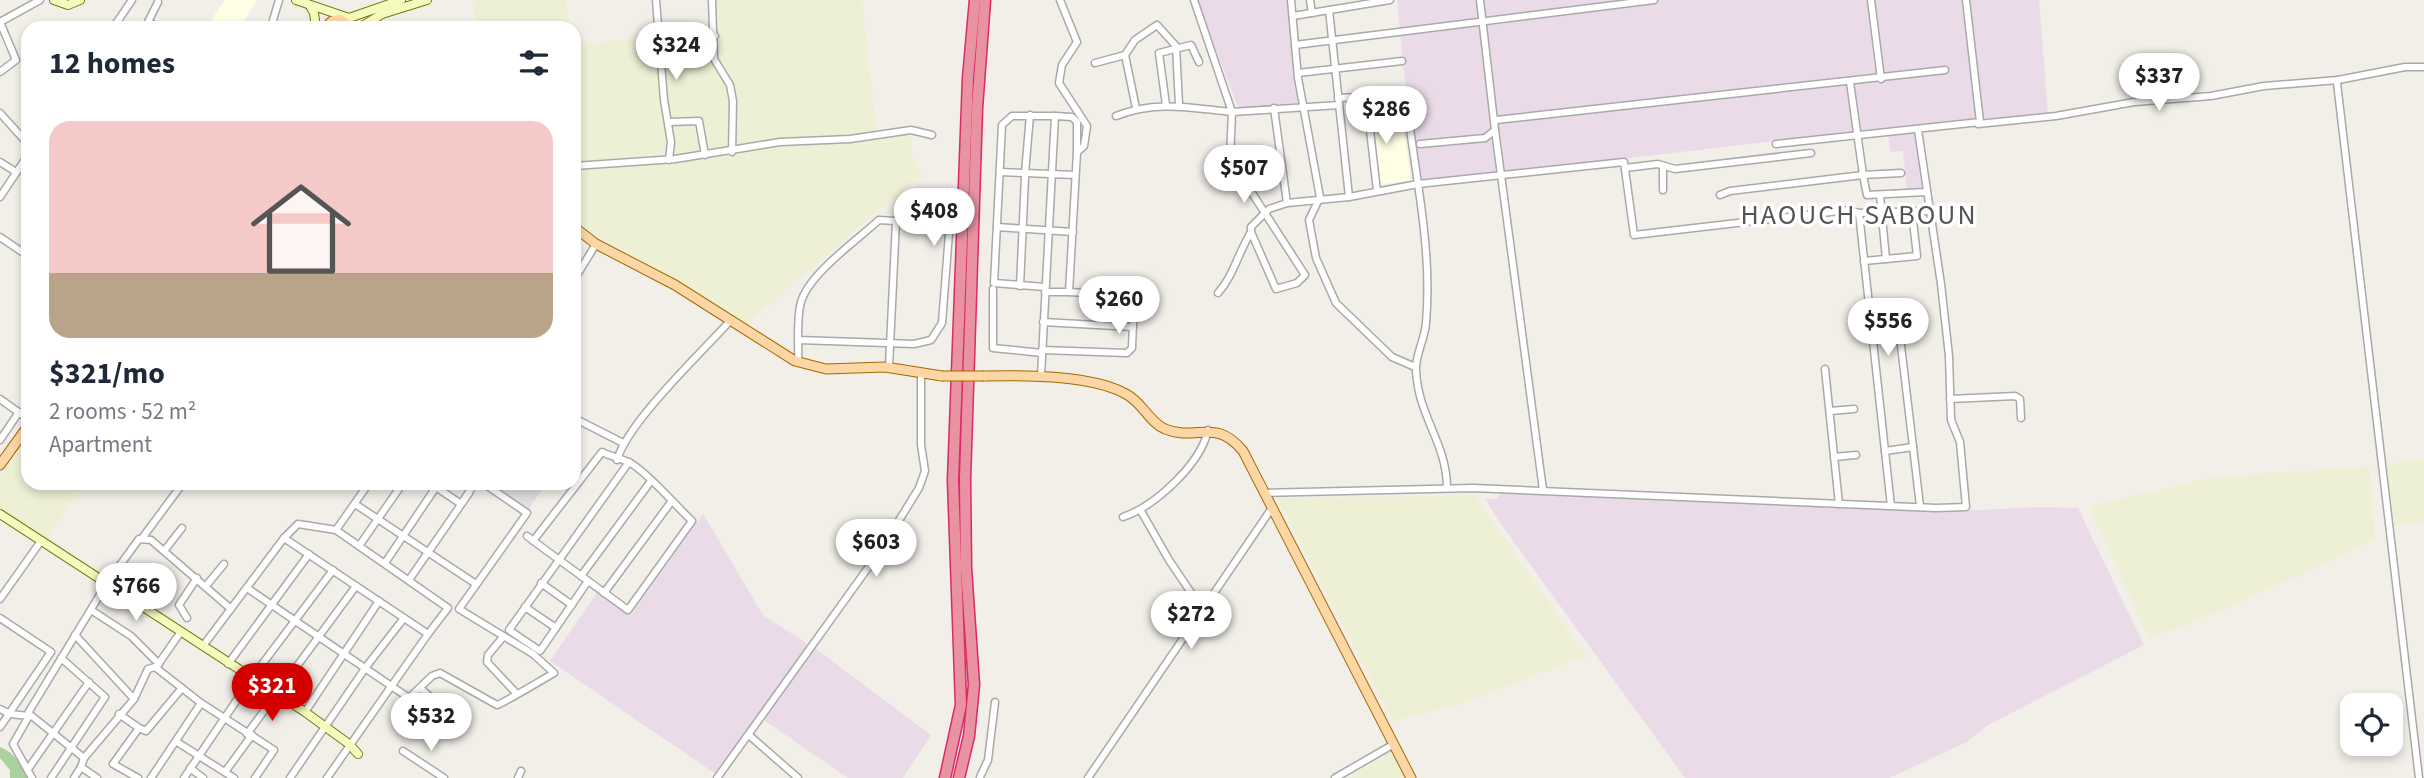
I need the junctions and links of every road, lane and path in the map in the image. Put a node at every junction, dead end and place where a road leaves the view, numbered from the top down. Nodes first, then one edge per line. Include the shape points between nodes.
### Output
1 (40, 0) edge
2 (54, 0) edge
3 (80, 0) edge
4 (132, 0) edge
5 (279, 0) edge
6 (401, 0) edge
7 (427, 0) edge
8 (656, 0) edge
9 (712, 0) edge
10 (975, 0) edge
11 (985, 0) edge
12 (1060, 0) edge
13 (1194, 0) edge
14 (1291, 0) edge
15 (1310, 0) edge
16 (1390, 0) edge
17 (1480, 0) edge
18 (1654, 0) edge
19 (1871, 0) edge
20 (1966, 0) edge
21 (299, 1) edge
22 (158, 2) dead end
23 (1329, 10) junction
24 (1312, 13) junction
25 (330, 14) junction
26 (1293, 16) junction
27 (340, 19) junction
28 (1483, 20) junction
29 (118, 21) edge
30 (149, 21) edge
31 (273, 21) edge
32 (318, 21) edge
33 (335, 21) edge
34 (346, 21) edge
35 (347, 21) edge
36 (356, 21) edge
37 (370, 21) edge
38 (0, 22) edge
39 (715, 36) junction
40 (1332, 40) junction
41 (1295, 44) junction
42 (660, 47) junction
43 (1177, 49) junction
44 (1125, 55) junction
45 (1402, 61) dead end
46 (1199, 62) dead end
47 (1095, 63) dead end
48 (2424, 67) edge
49 (1335, 70) junction
50 (1945, 70) dead end
51 (0, 72) edge
52 (1298, 74) junction
53 (1881, 79) junction
54 (2338, 80) junction
55 (1850, 82) junction
56 (1339, 102) junction
57 (1367, 104) dead end
58 (1167, 105) junction
59 (1179, 105) junction
60 (1305, 106) junction
61 (1136, 108) junction
62 (1274, 108) junction
63 (1232, 112) junction
64 (0, 113) edge
65 (1030, 115) junction
66 (1055, 116) junction
67 (1116, 116) dead end
68 (1496, 120) junction
69 (669, 122) junction
70 (1978, 124) junction
71 (1495, 130) junction
72 (1918, 130) junction
73 (932, 135) dead end
74 (1857, 135) junction
75 (21, 136) edge
76 (1776, 144) dead end
77 (1420, 145) dead end
78 (732, 152) junction
79 (1077, 152) junction
80 (1811, 153) dead end
81 (705, 155) junction
82 (669, 160) junction
83 (0, 162) edge
84 (21, 165) edge
85 (581, 166) edge
86 (1664, 166) junction
87 (1625, 168) junction
88 (16, 172) junction
89 (1000, 172) junction
90 (1901, 173) dead end
91 (1051, 174) junction
92 (1026, 175) junction
93 (1076, 175) junction
94 (1502, 175) junction
95 (1863, 175) junction
96 (1418, 184) junction
97 (1664, 190) dead end
98 (1377, 191) junction
99 (1926, 192) junction
100 (1720, 195) dead end
101 (1880, 195) junction
102 (0, 197) edge
103 (1349, 197) junction
104 (1318, 201) junction
105 (1287, 203) junction
106 (1928, 211) junction
107 (1265, 212) junction
108 (1912, 212) junction
109 (1859, 213) junction
110 (1880, 213) junction
111 (896, 221) junction
112 (997, 228) junction
113 (1023, 229) junction
114 (1048, 231) junction
115 (581, 232) edge
116 (1073, 232) junction
117 (1251, 232) junction
118 (0, 237) edge
119 (596, 244) junction
120 (21, 251) edge
121 (1886, 259) junction
122 (1864, 261) junction
123 (581, 269) edge
124 (1020, 286) junction
125 (993, 289) dead end
126 (1045, 289) junction
127 (1069, 292) junction
128 (1218, 293) dead end
129 (1870, 315) junction
130 (730, 320) junction
131 (1043, 322) junction
132 (1133, 327) junction
133 (799, 340) junction
134 (890, 343) junction
135 (1042, 351) junction
136 (798, 362) junction
137 (1415, 367) junction
138 (889, 368) junction
139 (1825, 369) dead end
140 (921, 372) junction
141 (1041, 376) junction
142 (1950, 398) junction
143 (0, 399) edge
144 (1854, 409) dead end
145 (1830, 411) junction
146 (19, 412) joint
147 (2021, 418) dead end
148 (581, 422) edge
149 (1208, 430) junction
150 (21, 436) edge
151 (0, 440) edge
152 (623, 443) junction
153 (1913, 447) junction
154 (1885, 451) junction
155 (1856, 454) dead end
156 (1834, 457) junction
157 (617, 460) junction
158 (629, 462) junction
159 (0, 465) edge
160 (581, 480) edge
161 (651, 481) junction
162 (1447, 488) junction
163 (178, 490) edge
164 (364, 490) edge
165 (398, 490) edge
166 (430, 490) edge
167 (440, 490) edge
168 (470, 490) edge
169 (493, 490) edge
170 (573, 490) edge
171 (1544, 491) junction
172 (469, 493) dead end
173 (1264, 493) junction
174 (671, 502) junction
175 (355, 504) junction
176 (461, 504) junction
177 (1839, 504) junction
178 (1891, 506) junction
179 (1920, 506) junction
180 (1272, 508) junction
181 (1141, 511) junction
182 (0, 514) edge
183 (1123, 517) dead end
184 (377, 519) junction
185 (181, 528) dead end
186 (335, 530) junction
187 (403, 536) junction
188 (527, 536) dead end
189 (144, 537) junction
190 (284, 538) junction
191 (41, 541) junction
192 (533, 541) junction
193 (359, 546) junction
194 (164, 551) junction
195 (428, 552) junction
196 (309, 554) junction
197 (557, 559) junction
198 (384, 563) junction
199 (224, 564) dead end
200 (333, 570) junction
201 (581, 576) junction
202 (197, 578) junction
203 (409, 580) junction
204 (588, 581) junction
205 (107, 583) junction
206 (541, 583) junction
207 (476, 584) junction
208 (205, 586) junction
209 (356, 586) junction
210 (247, 588) junction
211 (604, 593) junction
212 (0, 599) edge
213 (379, 601) junction
214 (572, 605) junction
215 (273, 606) junction
216 (525, 607) junction
217 (232, 608) junction
218 (448, 608) junction
219 (458, 609) junction
220 (1202, 609) junction
221 (91, 610) junction
222 (0, 618) edge
223 (187, 618) dead end
224 (404, 618) junction
225 (294, 619) junction
226 (556, 628) junction
227 (180, 632) junction
228 (428, 634) junction
229 (75, 635) junction
230 (320, 636) junction
231 (503, 637) junction
232 (204, 646) junction
233 (346, 654) junction
234 (61, 658) junction
235 (228, 664) junction
236 (157, 666) junction
237 (366, 667) junction
238 (251, 679) junction
239 (89, 682) junction
240 (390, 684) junction
241 (182, 688) junction
242 (421, 689) junction
243 (516, 693) junction
244 (276, 695) junction
245 (134, 699) junction
246 (995, 702) dead end
247 (201, 703) junction
248 (440, 704) junction
249 (0, 709) edge
250 (305, 712) junction
251 (10, 714) junction
252 (118, 714) junction
253 (29, 716) junction
254 (420, 718) dead end
255 (224, 719) junction
256 (460, 722) dead end
257 (325, 726) junction
258 (0, 727) edge
259 (139, 728) junction
260 (53, 733) junction
261 (249, 735) junction
262 (750, 736) junction
263 (177, 742) junction
264 (349, 744) junction
265 (1394, 744) junction
266 (71, 748) junction
267 (403, 751) dead end
268 (358, 754) dead end
269 (199, 756) junction
270 (84, 758) junction
271 (81, 767) junction
272 (190, 768) junction
273 (28, 769) junction
274 (225, 772) junction
275 (32, 778) edge
276 (51, 778) edge
277 (74, 778) edge
278 (97, 778) edge
279 (138, 778) edge
280 (151, 778) edge
281 (184, 778) edge
282 (202, 778) edge
283 (234, 778) edge
284 (255, 778) edge
285 (290, 778) edge
286 (327, 778) edge
287 (444, 778) edge
288 (718, 778) edge
289 (798, 778) edge
290 (945, 778) edge
291 (959, 778) edge
292 (981, 778) edge
293 (1088, 778) edge
294 (1335, 778) edge
295 (1411, 778) edge
296 (2419, 778) edge

1 - 38 street
2 - 3 street via 66,5
4 - 29 street
5 - 31 street
6 - 36 street
7 - 37 street
8 - 42 street
9 - 39 street
10 - 290 highway via 953,480 961,705
11 - 291 highway via 965,479 974,685
12 - 79 street via 1077,42 1062,65 1059,83 1087,126 1084,146
13 - 63 street
14 - 26 street
15 - 24 street
16 - 23 street
17 - 28 street
18 - 28 street
19 - 53 street
20 - 70 street via 1981,114
21 - 25 street
21 - 32 street via 311,8
22 - 30 street
23 - 24 street
23 - 40 street
24 - 26 street
25 - 27 street
25 - 35 street
26 - 41 street
27 - 33 main road
27 - 34 main road
28 - 40 street
28 - 68 street
38 - 51 street via 16,60
39 - 42 street via 677,38
39 - 78 street via 714,59 730,85 733,101
40 - 41 street
40 - 49 street
41 - 52 street
42 - 69 street
43 - 44 street via 1157,25 1135,40
43 - 46 street via 1191,45
43 - 58 street via 1159,53
43 - 59 street
44 - 47 street
44 - 61 street
45 - 49 street
48 - 54 street
49 - 52 street
49 - 56 street
50 - 53 street
52 - 60 street
53 - 55 street
54 - 70 street
54 - 296 street
55 - 68 street
55 - 74 street
56 - 60 street
56 - 96 street via 1405,95
56 - 103 street
57 - 98 street
58 - 59 street
58 - 61 street
59 - 63 street
60 - 62 street
60 - 104 street
61 - 67 street
62 - 63 street
62 - 105 street
63 - 107 street via 1230,159
64 - 75 street
65 - 66 street
65 - 89 street via 1012,116 1002,125
65 - 92 street
66 - 79 street via 1072,117 1077,122
66 - 91 street
68 - 71 street
69 - 81 street via 699,121
69 - 82 street
70 - 72 street
71 - 77 street via 1485,138
71 - 94 street
72 - 74 street
72 - 99 street
73 - 78 street via 911,130 780,142
74 - 76 street
74 - 95 street
78 - 81 street
79 - 93 street
80 - 86 street via 1675,169
81 - 82 street
82 - 85 street
83 - 88 street
84 - 88 street
86 - 87 street
86 - 97 street
87 - 94 street via 1625,162
87 - 109 street via 1634,235 1848,210
88 - 102 street
89 - 92 street
89 - 112 street
90 - 95 street
91 - 92 street
91 - 93 street
91 - 114 street
92 - 113 street
93 - 116 street
94 - 96 street
94 - 171 street
95 - 100 street
95 - 101 street via 1867,195
96 - 98 street
96 - 137 street via 1428,253 1426,323
98 - 103 street
99 - 101 street
99 - 106 street
101 - 110 street
103 - 104 street
104 - 105 street
104 - 137 street via 1309,220 1316,258 1336,303 1392,357
105 - 107 street
106 - 108 street
106 - 142 street via 1941,284
107 - 117 street
107 - 117 street via 1305,275 1297,284 1276,289
108 - 110 street
108 - 121 street via 1917,256
109 - 110 street
109 - 122 street
110 - 121 street
111 - 133 street via 879,220 808,285 800,303
111 - 134 street
111 - 134 street via 945,224 949,233 942,323 931,340
112 - 113 street
112 - 124 street via 994,283
113 - 114 street
113 - 124 street
114 - 116 street
114 - 126 street
115 - 119 main road
116 - 127 street
117 - 128 street via 1231,278
118 - 120 street
119 - 123 street
119 - 130 main road
121 - 122 street
122 - 129 street
124 - 126 street
125 - 135 street via 993,348
126 - 127 street
126 - 131 street
127 - 132 street via 1134,296
129 - 153 street via 1897,312
129 - 154 street
130 - 136 main road
130 - 152 street
131 - 132 street
131 - 135 street
132 - 135 street via 1128,354
133 - 134 street
133 - 136 street
134 - 138 street
135 - 141 street
136 - 138 main road via 826,369
137 - 162 street via 1419,404 1447,464
138 - 140 main road
139 - 145 street
140 - 141 main road, bridge
140 - 262 street via 925,471 919,488
141 - 149 main road via 1118,389 1154,422 1173,432
142 - 147 street via 2015,396 2020,399
142 - 179 street via 1951,420 1960,442 1966,507
143 - 146 street
144 - 145 street
145 - 156 street
146 - 151 street
148 - 152 street
149 - 173 main road via 1234,440
149 - 181 street via 1205,445 1178,478
150 - 159 main road
152 - 157 street
153 - 154 street
153 - 179 street
154 - 178 street
155 - 156 street
156 - 177 street
157 - 158 street
157 - 160 street via 603,452
158 - 161 street
158 - 197 street
161 - 174 street
161 - 201 street
162 - 171 street
162 - 173 street
163 - 189 street
164 - 175 street
165 - 184 street
166 - 187 street
167 - 176 street
168 - 176 street
169 - 207 street via 527,513
170 - 192 street
171 - 177 street
172 - 176 street
173 - 180 main road
174 - 211 street
174 - 211 street via 692,521 628,610
175 - 184 street
175 - 186 street
176 - 195 street
177 - 178 street
178 - 179 street
180 - 220 street
180 - 265 main road
181 - 183 street
181 - 220 street
182 - 191 street
184 - 187 street
184 - 193 street
185 - 194 street
186 - 190 street via 298,524
186 - 193 street
187 - 195 street
187 - 198 street
188 - 192 street
189 - 194 street
189 - 205 street
190 - 196 street
190 - 210 street
191 - 205 street
191 - 212 street
192 - 197 street
193 - 198 street
194 - 202 street
195 - 203 street
195 - 207 street
196 - 200 street
196 - 215 street
197 - 201 street
197 - 206 street
198 - 203 street
199 - 208 street
200 - 209 street
200 - 225 street
201 - 204 street
202 - 208 street
202 - 223 street via 179,605
203 - 218 street
204 - 211 street
204 - 214 street
205 - 221 street
205 - 227 street
206 - 214 street
206 - 216 street
207 - 219 street
208 - 217 street
209 - 213 street
209 - 230 street
210 - 215 street
210 - 217 street
213 - 224 street
213 - 233 street
214 - 226 street
215 - 225 street
215 - 235 street
216 - 226 street
216 - 226 street via 509,630 540,651
217 - 232 street
218 - 219 street
218 - 228 street
219 - 231 street
220 - 293 street
221 - 229 street
221 - 236 street via 131,636
222 - 251 street via 51,652
224 - 228 street
224 - 237 street
225 - 230 street
225 - 238 street
227 - 232 street
227 - 236 street
228 - 240 street
229 - 234 street
229 - 245 street
230 - 233 street
230 - 244 street
231 - 243 street via 487,662
231 - 243 street via 554,673
232 - 235 street
233 - 237 street
233 - 250 street
234 - 239 street
234 - 253 street
235 - 238 street
236 - 241 street
236 - 245 street via 148,669
237 - 240 street
237 - 257 street
238 - 244 street
238 - 255 street
239 - 260 street
239 - 266 street via 105,697
240 - 242 street via 409,698
240 - 264 street
241 - 247 street
241 - 259 street via 146,731
242 - 243 street via 436,673 497,705
242 - 248 street
244 - 250 street
244 - 261 street
245 - 252 street
246 - 292 street via 988,760
247 - 255 street
247 - 263 street
248 - 254 street
248 - 256 street
249 - 251 street
250 - 257 street
251 - 253 street
251 - 258 street
252 - 259 street
252 - 270 street
253 - 260 street
253 - 273 street via 13,744
255 - 261 street
255 - 269 street
257 - 264 street
257 - 285 street
259 - 279 street via 113,764
260 - 266 street
260 - 273 street
261 - 274 street
261 - 284 street via 274,750
262 - 288 street
262 - 289 street
263 - 269 street
263 - 280 street
264 - 268 street
264 - 286 street
265 - 294 street
265 - 295 main road
266 - 270 street
266 - 276 street
267 - 287 street
269 - 272 street
269 - 274 street
270 - 271 street
271 - 277 street
271 - 278 street
272 - 281 street
272 - 282 street
273 - 275 street
274 - 283 street

